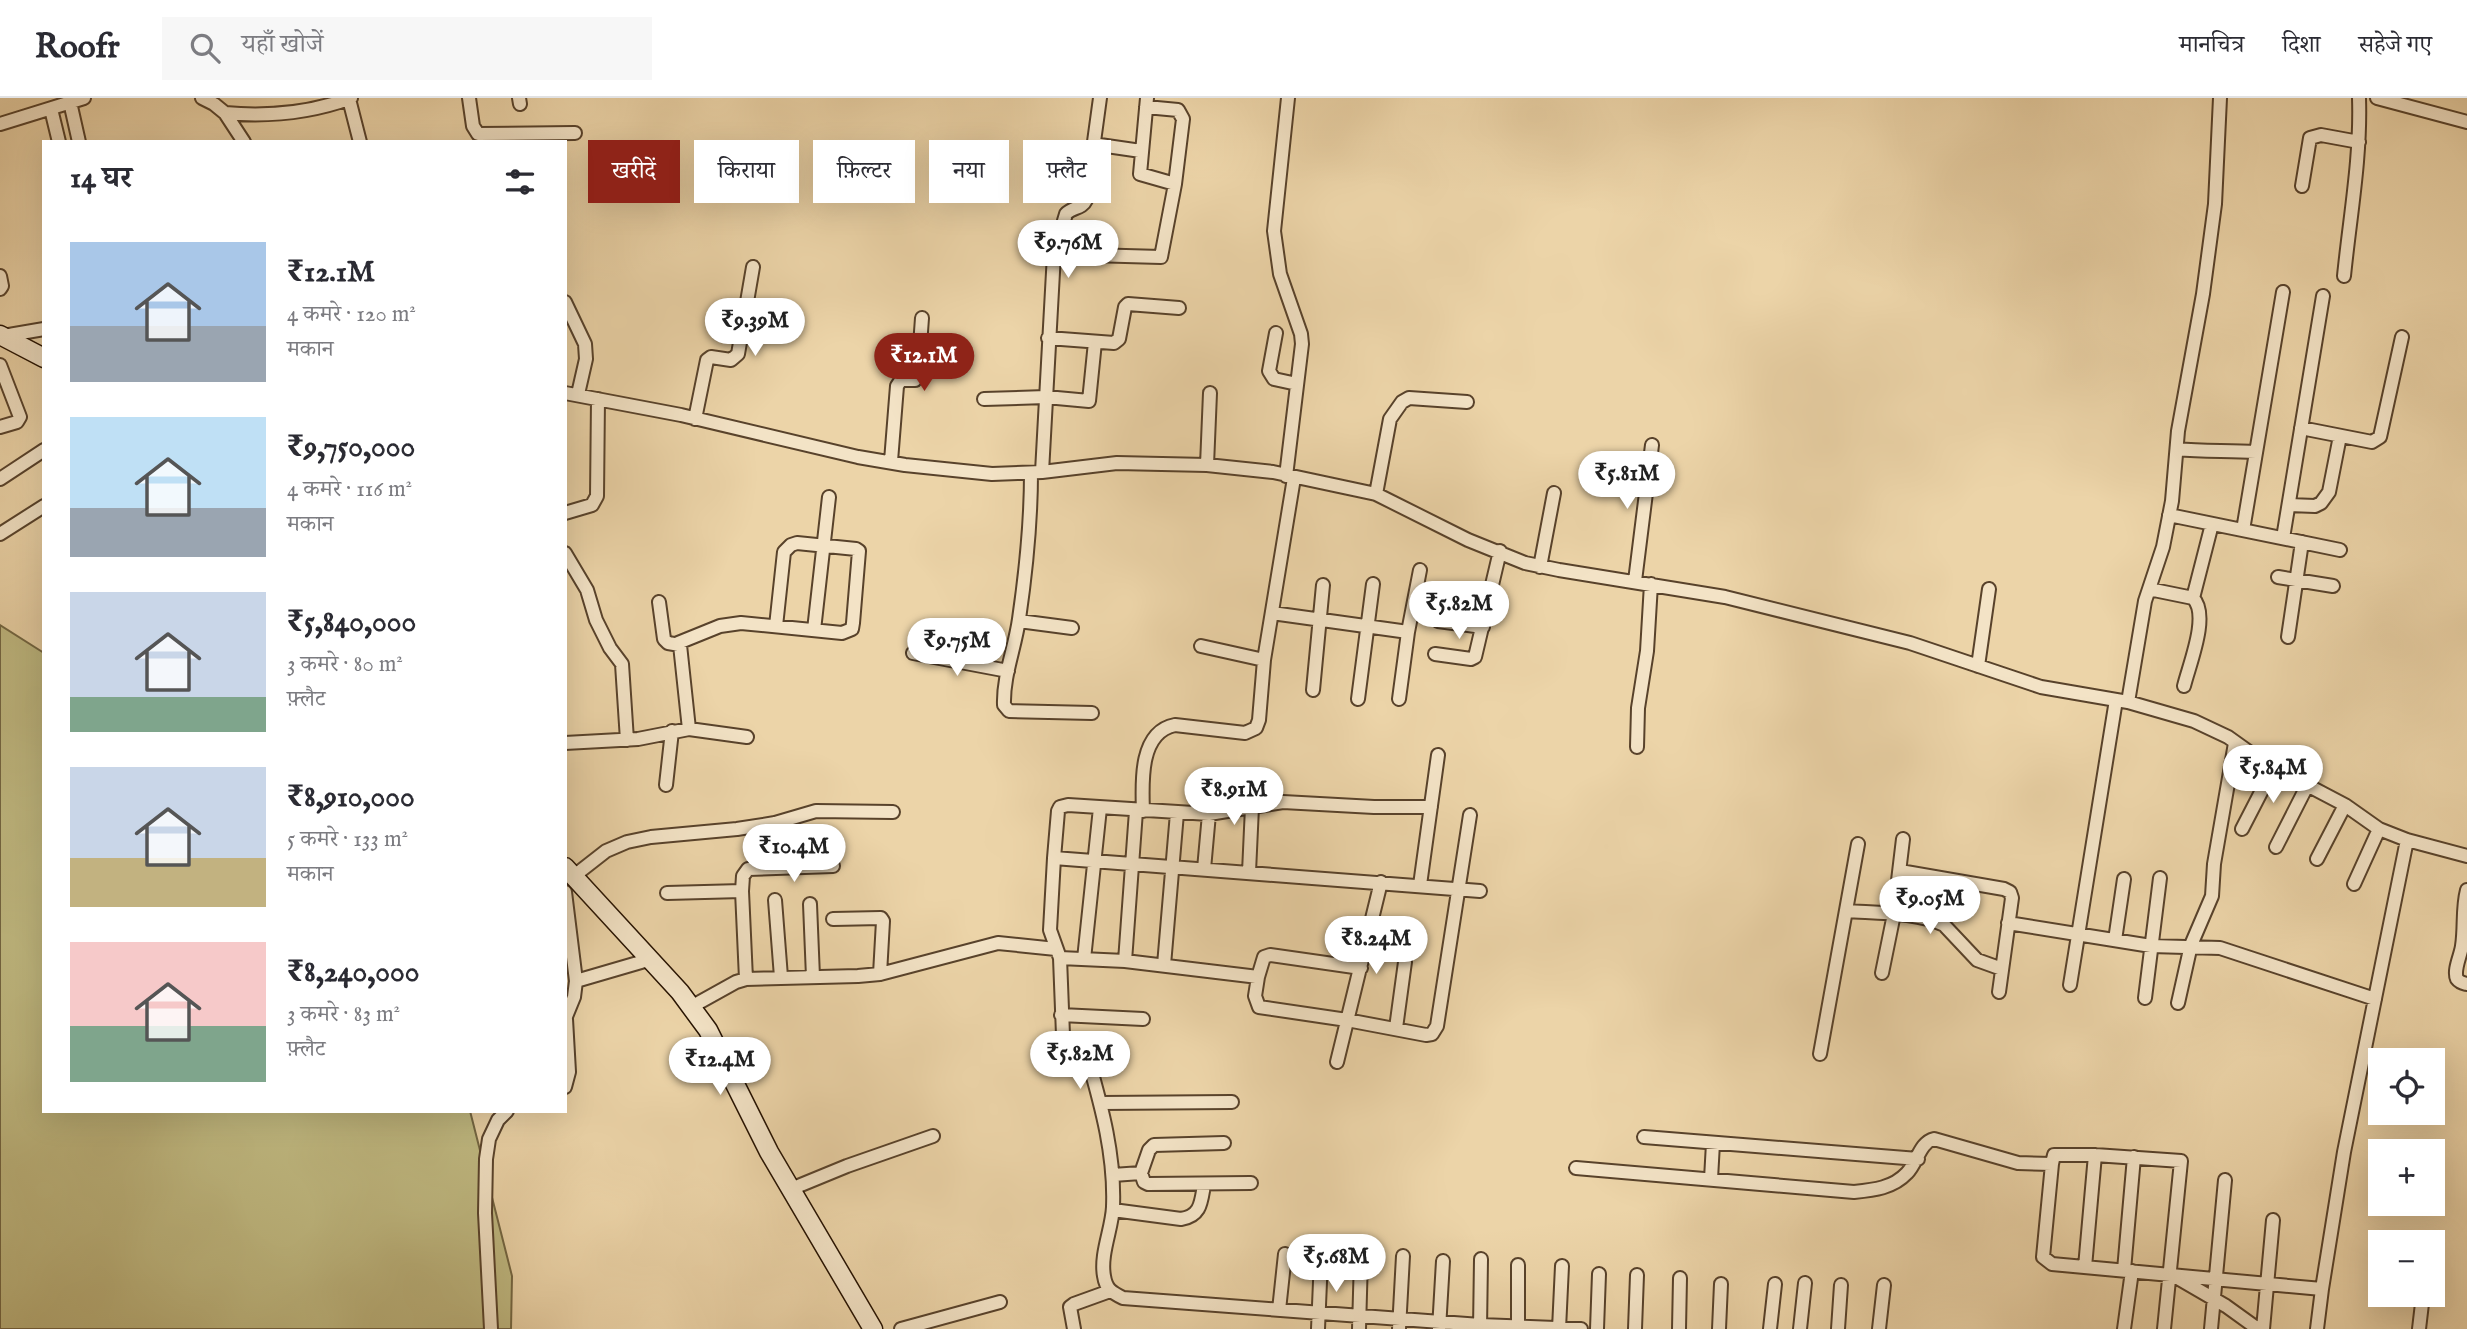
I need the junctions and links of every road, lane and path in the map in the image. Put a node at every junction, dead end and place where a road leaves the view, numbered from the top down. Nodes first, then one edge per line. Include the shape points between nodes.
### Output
1 (84, 98) edge
2 (202, 98) edge
3 (350, 98) edge
4 (469, 98) edge
5 (1100, 98) edge
6 (1288, 98) edge
7 (2220, 98) edge
8 (2359, 98) edge
9 (2381, 98) edge
10 (70, 102) junction
11 (1147, 103) edge
12 (51, 109) junction
13 (225, 113) junction
14 (2467, 122) edge
15 (0, 124) edge
16 (575, 133) dead end
17 (516, 138) edge
18 (59, 140) edge
19 (79, 140) edge
20 (243, 140) edge
21 (360, 140) edge
22 (1094, 140) edge
23 (2359, 142) junction
24 (1111, 146) edge
25 (1141, 150) junction
26 (1175, 184) junction
27 (2302, 186) dead end
28 (1084, 203) edge
29 (1054, 254) junction
30 (753, 267) dead end
31 (0, 276) edge
32 (2344, 276) dead end
33 (0, 289) edge
34 (2283, 292) dead end
35 (2323, 296) dead end
36 (567, 306) edge
37 (1180, 308) dead end
38 (922, 318) dead end
39 (42, 329) edge
40 (1276, 333) dead end
41 (2402, 337) dead end
42 (1, 338) edge
43 (1048, 338) junction
44 (1095, 342) junction
45 (42, 357) edge
46 (0, 365) edge
47 (1297, 384) junction
48 (572, 393) edge
49 (1210, 393) dead end
50 (1046, 397) junction
51 (598, 399) junction
52 (984, 400) dead end
53 (1467, 402) dead end
54 (695, 419) junction
55 (0, 427) edge
56 (2301, 428) junction
57 (2340, 436) junction
58 (1652, 445) dead end
59 (2177, 449) junction
60 (42, 451) edge
61 (2256, 452) junction
62 (891, 461) junction
63 (1207, 465) junction
64 (1037, 472) junction
65 (2, 474) edge
66 (1290, 477) junction
67 (1376, 494) junction
68 (1554, 494) dead end
69 (829, 497) dead end
70 (2289, 505) junction
71 (42, 507) edge
72 (567, 512) edge
73 (2169, 515) junction
74 (2212, 524) junction
75 (2243, 530) junction
76 (0, 534) edge
77 (2283, 538) junction
78 (2302, 542) junction
79 (824, 546) junction
80 (2340, 550) dead end
81 (1500, 551) junction
82 (567, 556) edge
83 (1540, 567) junction
84 (1420, 570) dead end
85 (2278, 577) dead end
86 (2297, 579) junction
87 (1635, 581) junction
88 (1373, 584) dead end
89 (1651, 584) junction
90 (1324, 585) dead end
91 (2333, 586) dead end
92 (1989, 589) dead end
93 (2149, 589) junction
94 (2193, 598) junction
95 (659, 602) dead end
96 (1272, 613) junction
97 (1321, 619) junction
98 (1019, 621) junction
99 (1438, 621) dead end
100 (776, 626) junction
101 (1368, 626) junction
102 (1483, 627) junction
103 (1072, 628) dead end
104 (814, 630) junction
105 (1408, 632) junction
106 (2288, 637) dead end
107 (678, 643) junction
108 (1201, 646) dead end
109 (913, 653) dead end
110 (1435, 654) dead end
111 (1264, 660) junction
112 (1978, 666) junction
113 (1008, 671) junction
114 (2183, 686) dead end
115 (1313, 690) dead end
116 (1358, 699) dead end
117 (1399, 699) dead end
118 (2122, 701) junction
119 (1092, 713) dead end
120 (689, 729) junction
121 (672, 731) junction
122 (747, 737) dead end
123 (627, 740) junction
124 (567, 743) edge
125 (2235, 743) junction
126 (1637, 747) dead end
127 (1438, 755) dead end
128 (2274, 766) junction
129 (666, 785) dead end
130 (2307, 786) junction
131 (2345, 805) junction
132 (1252, 807) junction
133 (1431, 807) junction
134 (1100, 808) junction
135 (1139, 811) junction
136 (894, 812) dead end
137 (1177, 813) junction
138 (1209, 814) junction
139 (1470, 815) dead end
140 (2242, 829) dead end
141 (2379, 829) junction
142 (1903, 839) dead end
143 (2407, 840) junction
144 (1858, 844) dead end
145 (2276, 847) dead end
146 (2467, 856) edge
147 (1054, 858) junction
148 (2317, 859) dead end
149 (1094, 860) junction
150 (1134, 863) junction
151 (833, 866) dead end
152 (1174, 866) junction
153 (1204, 869) junction
154 (1249, 872) junction
155 (1900, 872) junction
156 (568, 878) edge
157 (2160, 878) dead end
158 (2124, 879) dead end
159 (1381, 882) junction
160 (2354, 884) dead end
161 (1420, 885) junction
162 (1459, 888) junction
163 (2467, 890) edge
164 (742, 891) junction
165 (1480, 891) dead end
166 (667, 893) dead end
167 (775, 900) dead end
168 (810, 904) dead end
169 (1847, 911) junction
170 (1894, 914) junction
171 (832, 919) dead end
172 (2008, 923) junction
173 (2077, 934) junction
174 (2115, 940) junction
175 (2191, 945) junction
176 (2151, 946) junction
177 (1058, 953) junction
178 (1084, 959) junction
179 (648, 960) junction
180 (1125, 961) junction
181 (1405, 962) dead end
182 (1164, 965) junction
183 (1361, 968) junction
184 (2002, 969) junction
185 (1882, 973) dead end
186 (880, 974) junction
187 (782, 977) junction
188 (813, 977) junction
189 (1258, 977) junction
190 (746, 979) junction
191 (576, 981) junction
192 (2467, 984) edge
193 (2070, 985) dead end
194 (1999, 992) dead end
195 (2145, 998) dead end
196 (2375, 999) junction
197 (2178, 1003) dead end
198 (691, 1007) junction
199 (1061, 1015) junction
200 (567, 1016) edge
201 (1143, 1019) dead end
202 (1347, 1020) junction
203 (1396, 1028) junction
204 (567, 1037) edge
205 (1820, 1054) dead end
206 (1337, 1062) dead end
207 (567, 1084) edge
208 (1232, 1102) dead end
209 (1101, 1103) junction
210 (505, 1113) edge
211 (933, 1136) dead end
212 (1644, 1137) dead end
213 (1224, 1143) dead end
214 (1713, 1143) junction
215 (2095, 1155) junction
216 (2134, 1157) junction
217 (1918, 1159) junction
218 (2052, 1164) junction
219 (1576, 1168) dead end
220 (1141, 1172) junction
221 (1114, 1175) junction
222 (1711, 1179) junction
223 (2225, 1180) dead end
224 (1251, 1183) dead end
225 (1204, 1185) junction
226 (791, 1189) junction
227 (1113, 1210) junction
228 (2273, 1220) dead end
229 (1284, 1254) dead end
230 (1403, 1256) dead end
231 (1321, 1258) dead end
232 (1361, 1258) dead end
233 (1481, 1259) dead end
234 (1443, 1261) dead end
235 (1518, 1265) dead end
236 (1562, 1266) dead end
237 (2085, 1267) junction
238 (2128, 1271) junction
239 (1599, 1274) dead end
240 (2171, 1274) junction
241 (1637, 1275) dead end
242 (1680, 1278) dead end
243 (2216, 1279) junction
244 (1805, 1283) dead end
245 (1721, 1284) dead end
246 (1774, 1284) dead end
247 (2267, 1284) junction
248 (1841, 1285) dead end
249 (1884, 1285) dead end
250 (2322, 1289) junction
251 (1110, 1291) junction
252 (2214, 1299) junction
253 (1000, 1302) dead end
254 (2422, 1307) edge
255 (1279, 1310) junction
256 (1319, 1313) junction
257 (1359, 1322) edge
258 (1399, 1324) edge
259 (1439, 1326) edge
260 (1480, 1327) edge
261 (1518, 1328) edge
262 (491, 1329) edge
263 (873, 1329) edge
264 (901, 1329) edge
265 (1074, 1329) edge
266 (1318, 1329) edge
267 (1559, 1329) edge
268 (1581, 1329) edge
269 (1597, 1329) edge
270 (1635, 1329) edge
271 (1679, 1329) edge
272 (1719, 1329) edge
273 (1770, 1329) edge
274 (1800, 1329) edge
275 (1838, 1329) edge
276 (1879, 1329) edge
277 (2123, 1329) edge
278 (2164, 1329) edge
279 (2211, 1329) edge
280 (2258, 1329) edge
281 (2263, 1329) edge
282 (2317, 1329) edge
283 (2419, 1329) edge

1 - 10 street
2 - 13 street
3 - 13 street via 292,113
3 - 21 street
4 - 17 street via 476,133
5 - 22 street
6 - 47 street via 1274,232 1280,274 1301,334
7 - 59 street via 2215,204
8 - 23 street
9 - 14 street
10 - 12 street
10 - 19 street
11 - 25 street
11 - 26 street via 1182,113
12 - 15 street
12 - 18 street
13 - 20 street
16 - 17 street
23 - 27 street via 2321,135 2310,138
23 - 32 street
24 - 25 street
25 - 26 street via 1140,174
26 - 29 street via 1161,257
28 - 29 street via 1066,214
29 - 43 street
30 - 54 street via 738,354 731,360 709,358
31 - 33 street
34 - 61 street
35 - 56 street
36 - 48 street via 585,344 586,359
37 - 44 street via 1128,304 1117,342
38 - 62 street via 918,373 915,380 901,380 897,386
39 - 42 street
40 - 47 street via 1269,372 1273,379
41 - 57 street via 2381,437 2372,442
42 - 45 street
43 - 44 street
43 - 50 street
44 - 50 street via 1089,401
46 - 55 street via 20,417
47 - 66 street
48 - 51 street
49 - 63 street
50 - 52 street
50 - 64 street
51 - 54 street
51 - 72 street via 597,496 592,505
53 - 67 street via 1409,398 1402,402 1390,419
54 - 62 street
56 - 57 street
56 - 70 street
57 - 70 street via 2326,498 2315,506
58 - 87 street
59 - 61 street
59 - 73 street
60 - 65 street
61 - 75 street
62 - 64 street via 992,474
63 - 64 street via 1117,463
63 - 66 street
64 - 98 street
66 - 67 street
66 - 96 street
67 - 81 street
68 - 83 street
69 - 79 street
70 - 77 street
71 - 76 street
73 - 74 street
73 - 93 street
74 - 75 street
74 - 94 street
75 - 77 street
77 - 78 street
78 - 80 street
78 - 86 street
79 - 100 street via 797,543 784,552
79 - 104 street
79 - 104 street via 859,551 853,623 852,629 842,633
81 - 83 street
81 - 102 street
82 - 123 street via 622,664
83 - 87 street
84 - 105 street
85 - 86 street
86 - 91 street
86 - 106 street
87 - 89 street
88 - 101 street
89 - 112 street via 1785,611
89 - 126 street
90 - 97 street
92 - 112 street
93 - 94 street
93 - 118 street
94 - 114 street via 2199,624
95 - 107 street via 664,639
96 - 97 street
96 - 111 street
97 - 101 street
97 - 115 street
98 - 103 street
98 - 113 street
99 - 102 street
100 - 104 street
100 - 107 street via 729,624
101 - 105 street
101 - 116 street
102 - 110 street via 1475,657
105 - 117 street
107 - 120 street
108 - 111 street
109 - 113 street
111 - 135 street via 1256,727 1245,733 1165,727 1153,738 1143,769
112 - 118 street via 2040,687
113 - 119 street via 1004,702 1009,711
118 - 125 street via 2194,720
118 - 173 street
120 - 121 street
120 - 122 street
121 - 123 street
121 - 129 street
123 - 124 street
125 - 128 street
125 - 175 street via 2212,895
127 - 133 street
128 - 130 street
128 - 140 street
130 - 131 street
130 - 145 street
131 - 141 street
131 - 148 street
132 - 133 street via 1294,801
132 - 138 street
132 - 154 street
133 - 161 street
134 - 135 street
134 - 147 street via 1060,807
134 - 149 street
135 - 137 street
135 - 150 street
136 - 156 street via 816,811 737,829 651,837 606,851
137 - 138 street
137 - 152 street
138 - 153 street
139 - 162 street
141 - 143 street
141 - 160 street
142 - 155 street
143 - 146 street
143 - 196 street
144 - 169 street
147 - 149 street
147 - 177 street via 1051,930
149 - 150 street
149 - 178 street
150 - 152 street
150 - 180 street
151 - 164 street via 748,870
152 - 153 street
152 - 182 street
153 - 154 street
154 - 159 street
155 - 170 street
155 - 172 street via 2004,888 2012,898
156 - 179 street
156 - 191 street
157 - 176 street
158 - 174 street
159 - 161 street
159 - 183 street
161 - 162 street
162 - 165 street
162 - 203 street via 1437,1026 1426,1035
163 - 192 street via 2456,971 2460,983
164 - 166 street
164 - 190 street
167 - 187 street
168 - 188 street
169 - 170 street
169 - 205 street
170 - 184 street via 1944,925 1977,960
170 - 185 street
171 - 186 street via 884,921
172 - 173 street
172 - 184 street
173 - 174 street
173 - 193 street
174 - 176 street
175 - 176 street
175 - 196 street via 2220,948
175 - 197 street
176 - 195 street
177 - 178 street
177 - 186 street via 998,943
177 - 199 street
178 - 180 street
179 - 191 street
179 - 198 street
180 - 182 street
181 - 203 street
182 - 189 street
183 - 189 street via 1270,955 1261,960
183 - 202 street
184 - 194 street
186 - 188 street
187 - 188 street
187 - 190 street
189 - 202 street via 1255,996 1259,1007
190 - 198 street
191 - 200 street
196 - 250 street
198 - 226 street via 708,1030
199 - 201 street
199 - 209 street via 1063,1035 1087,1055
202 - 203 street
202 - 206 street
204 - 207 street
208 - 209 street
209 - 221 street
210 - 262 street via 489,1139 486,1159
211 - 226 street
212 - 214 street
213 - 220 street via 1154,1145
214 - 217 street
214 - 222 street
215 - 216 street
215 - 218 street via 2054,1155
215 - 237 street
216 - 238 street
216 - 240 street via 2181,1161
217 - 218 street via 1923,1146 1934,1139 2018,1163
217 - 222 street via 1906,1175 1869,1191
218 - 237 street via 2043,1257 2052,1264
219 - 222 street
220 - 221 street
220 - 225 street via 1147,1184
221 - 227 street
223 - 243 street
224 - 225 street
225 - 227 street via 1200,1209 1188,1218
226 - 263 street
227 - 251 street via 1103,1272
228 - 247 street
229 - 255 street
230 - 258 street
231 - 256 street
232 - 257 street
233 - 260 street
234 - 259 street
235 - 261 street
236 - 267 street
237 - 238 street
238 - 240 street
238 - 277 street
239 - 269 street
240 - 243 street
240 - 252 street
240 - 278 street
241 - 270 street
242 - 271 street
243 - 247 street
243 - 252 street
244 - 274 street
245 - 272 street
246 - 273 street
247 - 250 street
247 - 281 street
248 - 275 street
249 - 276 street
250 - 282 street
251 - 255 street via 1123,1298
251 - 265 street via 1070,1307
252 - 279 street
252 - 280 street
253 - 264 street
254 - 283 street
255 - 256 street
256 - 257 street
256 - 266 street
257 - 258 street
258 - 259 street
259 - 260 street
260 - 261 street
261 - 267 street
267 - 268 street

